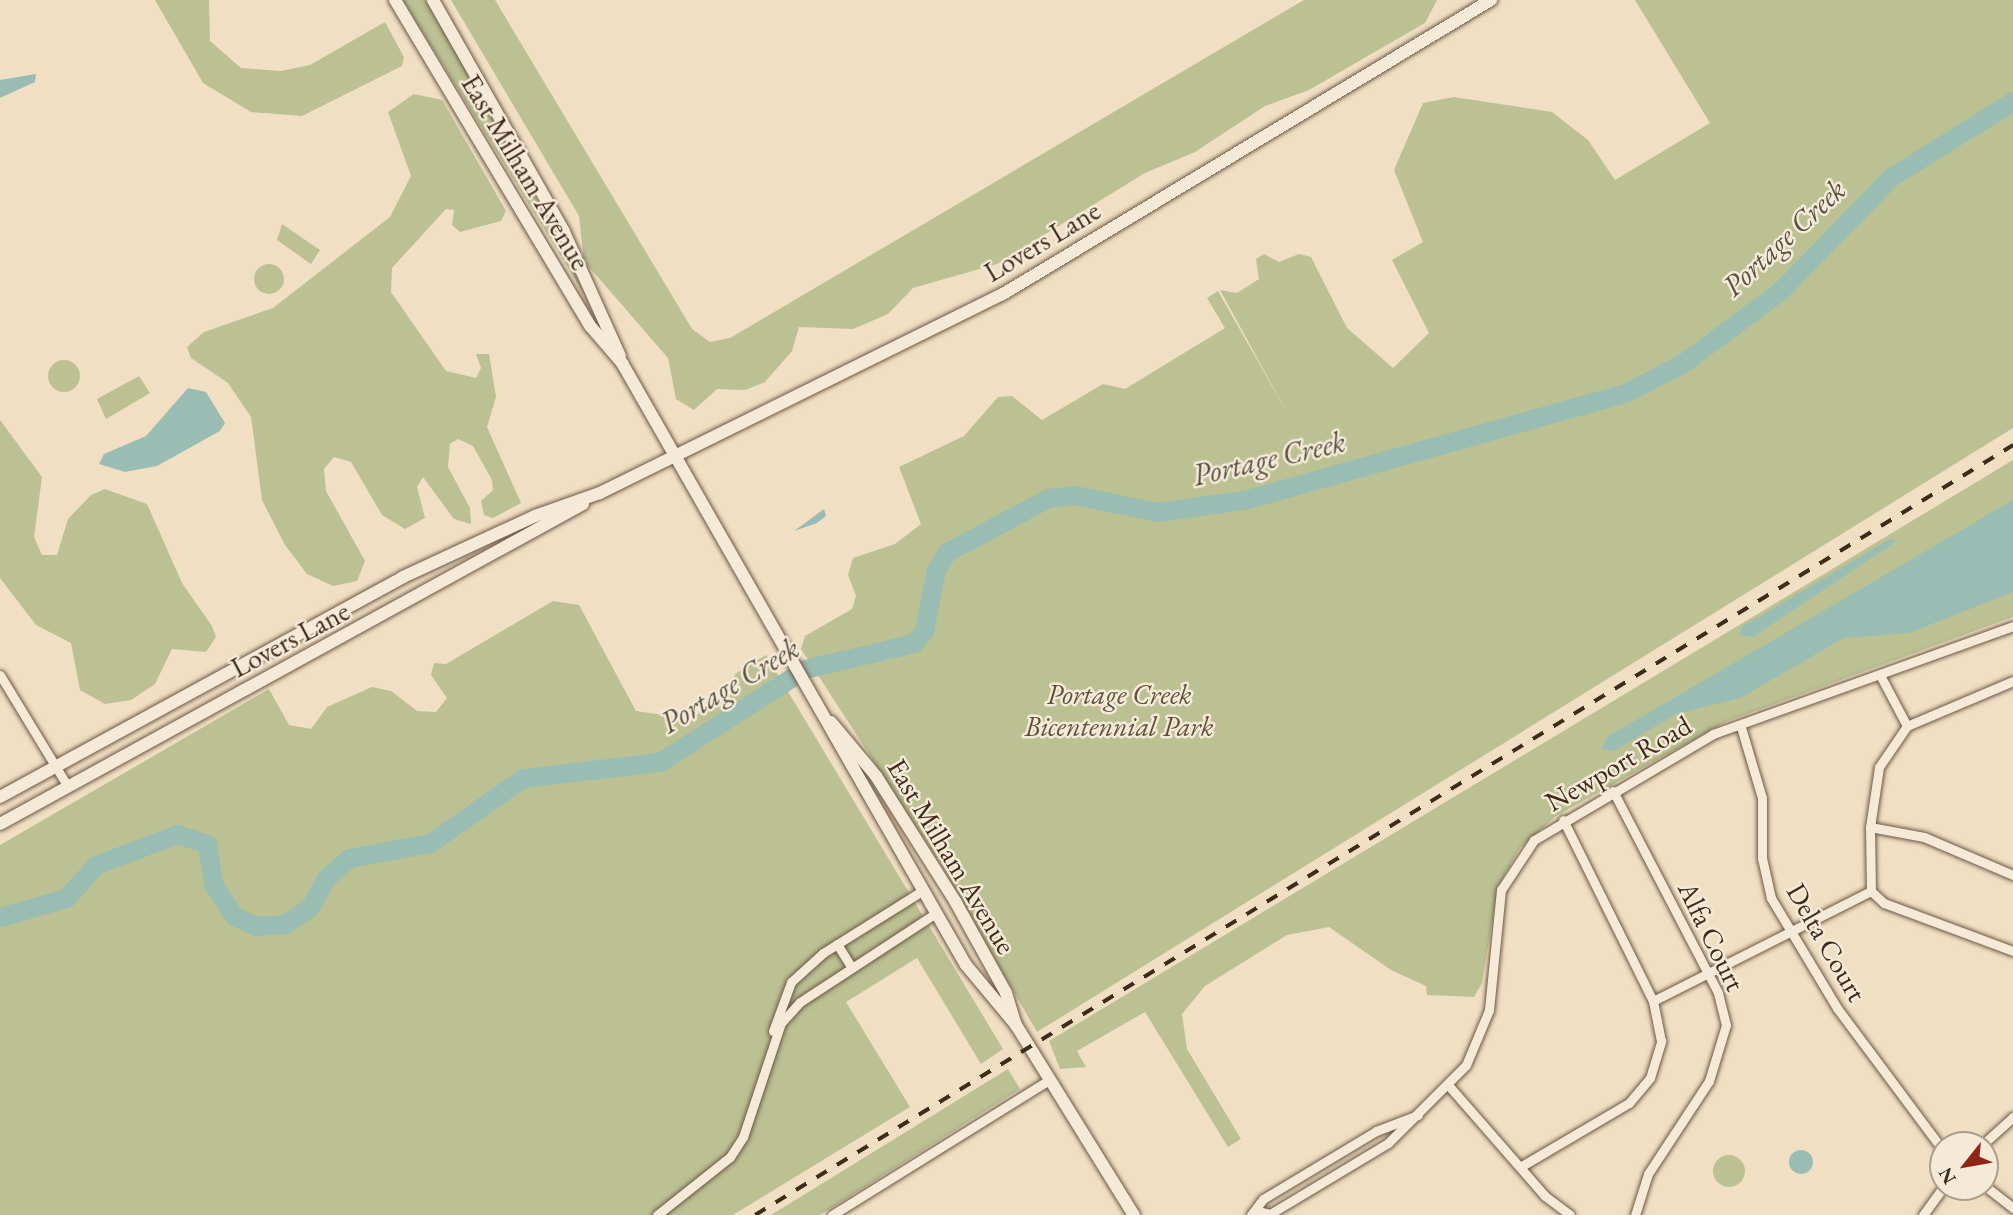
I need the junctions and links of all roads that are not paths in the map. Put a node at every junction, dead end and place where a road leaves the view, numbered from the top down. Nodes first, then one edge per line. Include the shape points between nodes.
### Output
1 (395, 0) edge
2 (433, 0) edge
3 (1491, 0) edge
4 (622, 363) junction
5 (675, 458) junction
6 (600, 493) junction
7 (2013, 626) edge
8 (0, 675) edge
9 (1880, 675) junction
10 (2013, 681) edge
11 (831, 722) junction
12 (1907, 726) junction
13 (1741, 727) junction
14 (55, 766) junction
15 (67, 785) junction
16 (1613, 791) junction
17 (0, 797) edge
18 (1563, 820) junction
19 (0, 824) edge
20 (1870, 827) junction
21 (2013, 875) edge
22 (922, 891) junction
23 (1871, 891) junction
24 (936, 914) junction
25 (1790, 935) junction
26 (837, 944) junction
27 (2013, 951) edge
28 (851, 966) junction
29 (1708, 975) junction
30 (1653, 1001) junction
31 (1016, 1025) junction
32 (768, 1056) junction
33 (1049, 1080) junction
34 (1449, 1086) junction
35 (1425, 1113) junction
36 (2013, 1117) edge
37 (1929, 1131) edge
38 (1998, 1131) edge
39 (1520, 1167) junction
40 (1999, 1197) edge
41 (2013, 1208) edge
42 (1254, 1213) edge
43 (657, 1215) edge
44 (832, 1215) edge
45 (1134, 1215) edge
46 (1570, 1215) edge
47 (1635, 1215) edge

1 - 4 street, East Milham Avenue via 591,327
2 - 4 street, East Milham Avenue via 564,233
3 - 5 street, Lovers Lane via 1003,294
4 - 5 street, East Milham Avenue
5 - 6 street, Lovers Lane
5 - 11 street, East Milham Avenue
6 - 14 street, Lovers Lane via 403,577
6 - 15 street, Lovers Lane via 537,534
7 - 9 street, Newport Road
8 - 14 street
9 - 12 street
9 - 13 street, Newport Road
10 - 12 street
11 - 22 street, East Milham Avenue via 861,788
11 - 31 street, East Milham Avenue via 876,775 950,893 1006,993
12 - 20 street via 1879,767
13 - 16 street, Newport Road via 1713,734
13 - 25 street, Delta Court via 1762,798 1766,880
14 - 15 street
14 - 17 street, Lovers Lane
15 - 19 street, Lovers Lane
16 - 18 street, Newport Road
16 - 29 street, Alfa Court
18 - 30 street
18 - 34 street, Newport Road via 1534,840 1502,890 1489,1010 1476,1046
20 - 21 street via 1924,837
20 - 23 street
22 - 24 street, East Milham Avenue
22 - 26 street
23 - 25 street
23 - 27 street via 1916,919
24 - 28 street
24 - 31 street, East Milham Avenue via 997,1010
25 - 29 street
25 - 37 street, Delta Court
26 - 28 street
26 - 32 street via 791,982 778,1008
28 - 32 street via 800,1002 781,1023
29 - 30 street
29 - 47 street, Alfa Court via 1726,1025 1719,1058 1648,1174
30 - 39 street via 1661,1041 1641,1091
31 - 33 street, East Milham Avenue
32 - 43 street via 743,1137 730,1157
33 - 44 street
33 - 45 street, East Milham Avenue
34 - 35 street, Newport Road
34 - 39 street
35 - 42 street, Newport Road via 1376,1131 1263,1199
35 - 42 street, Newport Road via 1388,1143 1270,1214
36 - 38 street
39 - 46 street
40 - 41 street

